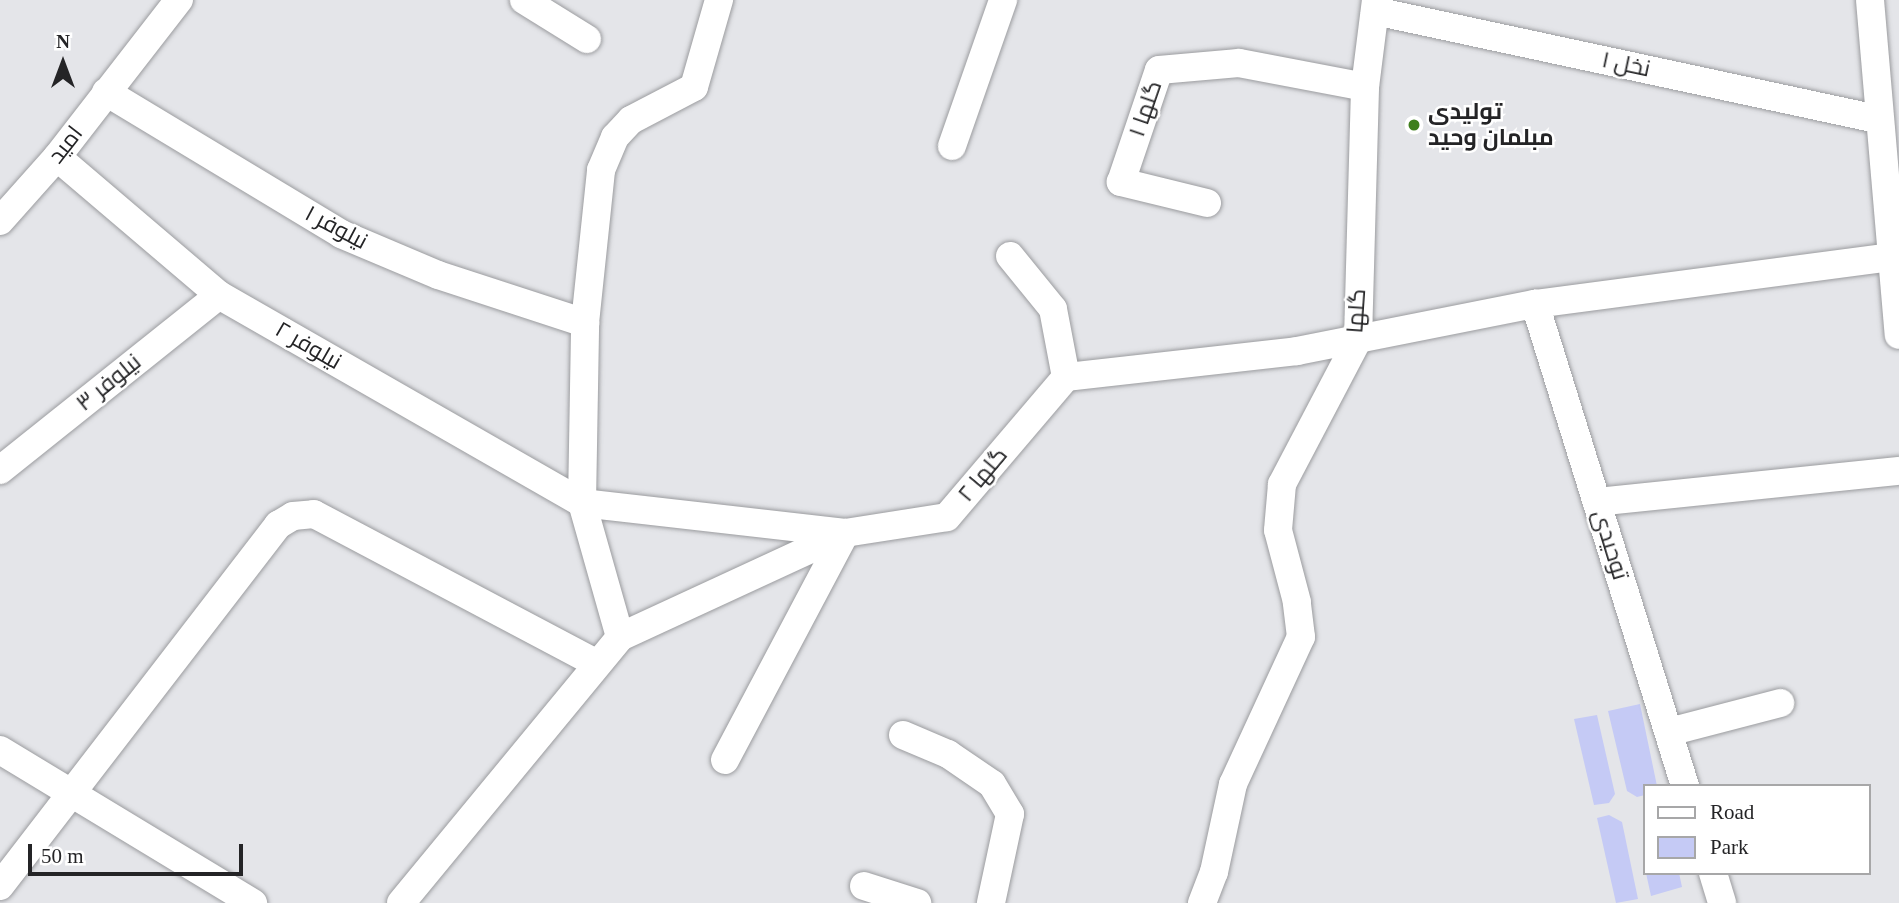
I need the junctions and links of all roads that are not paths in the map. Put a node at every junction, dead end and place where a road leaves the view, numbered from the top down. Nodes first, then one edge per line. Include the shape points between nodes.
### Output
1 (179, 0) edge
2 (524, 0) edge
3 (719, 0) edge
4 (1003, 0) edge
5 (1870, 0) edge
6 (1376, 6) edge
7 (587, 40) dead end
8 (1365, 87) junction
9 (106, 92) junction
10 (1877, 119) junction
11 (952, 146) dead end
12 (57, 157) junction
13 (1207, 203) dead end
14 (0, 221) edge
15 (1010, 256) dead end
16 (1890, 257) junction
17 (219, 295) junction
18 (1535, 304) junction
19 (585, 323) junction
20 (1899, 335) edge
21 (1358, 339) junction
22 (1066, 377) junction
23 (0, 470) edge
24 (1899, 471) edge
25 (1597, 502) junction
26 (582, 503) junction
27 (845, 533) junction
28 (620, 637) junction
29 (597, 664) junction
30 (1780, 703) dead end
31 (1669, 732) junction
32 (903, 735) dead end
33 (0, 750) edge
34 (725, 760) dead end
35 (1684, 784) edge
36 (72, 791) junction
37 (1714, 875) edge
38 (0, 886) edge
39 (864, 886) dead end
40 (253, 903) edge
41 (401, 903) edge
42 (917, 903) edge
43 (991, 903) edge
44 (1202, 903) edge
45 (1722, 903) edge

1 - 9 street, امید
2 - 7 street
3 - 19 street via 694,87 631,120 615,137 601,170
4 - 11 street
5 - 10 street
6 - 8 street, گلها
6 - 10 street, نخل ۱
8 - 13 street, گلها ۱ via 1239,63 1159,70 1121,182
8 - 21 street, گلها
9 - 12 street, امید
9 - 19 street, نیلوفر ۱ via 341,234 438,275
10 - 16 street
12 - 14 street, امید
12 - 17 street, نیلوفر ۲
15 - 22 street via 1053,309
16 - 18 street
16 - 20 street
17 - 23 street, نیلوفر ۳
17 - 26 street, نیلوفر ۲
18 - 21 street
18 - 25 street, توحیدی
19 - 26 street
21 - 22 street via 1297,351
21 - 44 street, گلها via 1282,484 1278,530 1301,637 1233,784 1214,872
22 - 27 street, گلها ۲ via 947,517
24 - 25 street
25 - 31 street, توحیدی
26 - 27 street, گلها ۲
26 - 28 street
27 - 28 street
27 - 34 street
28 - 29 street
29 - 36 street via 314,514 293,516 278,525
29 - 41 street
30 - 31 street
31 - 35 street, توحیدی
32 - 43 street via 948,754 992,783 1010,814
33 - 36 street
36 - 38 street
36 - 40 street
37 - 45 street
39 - 42 street

